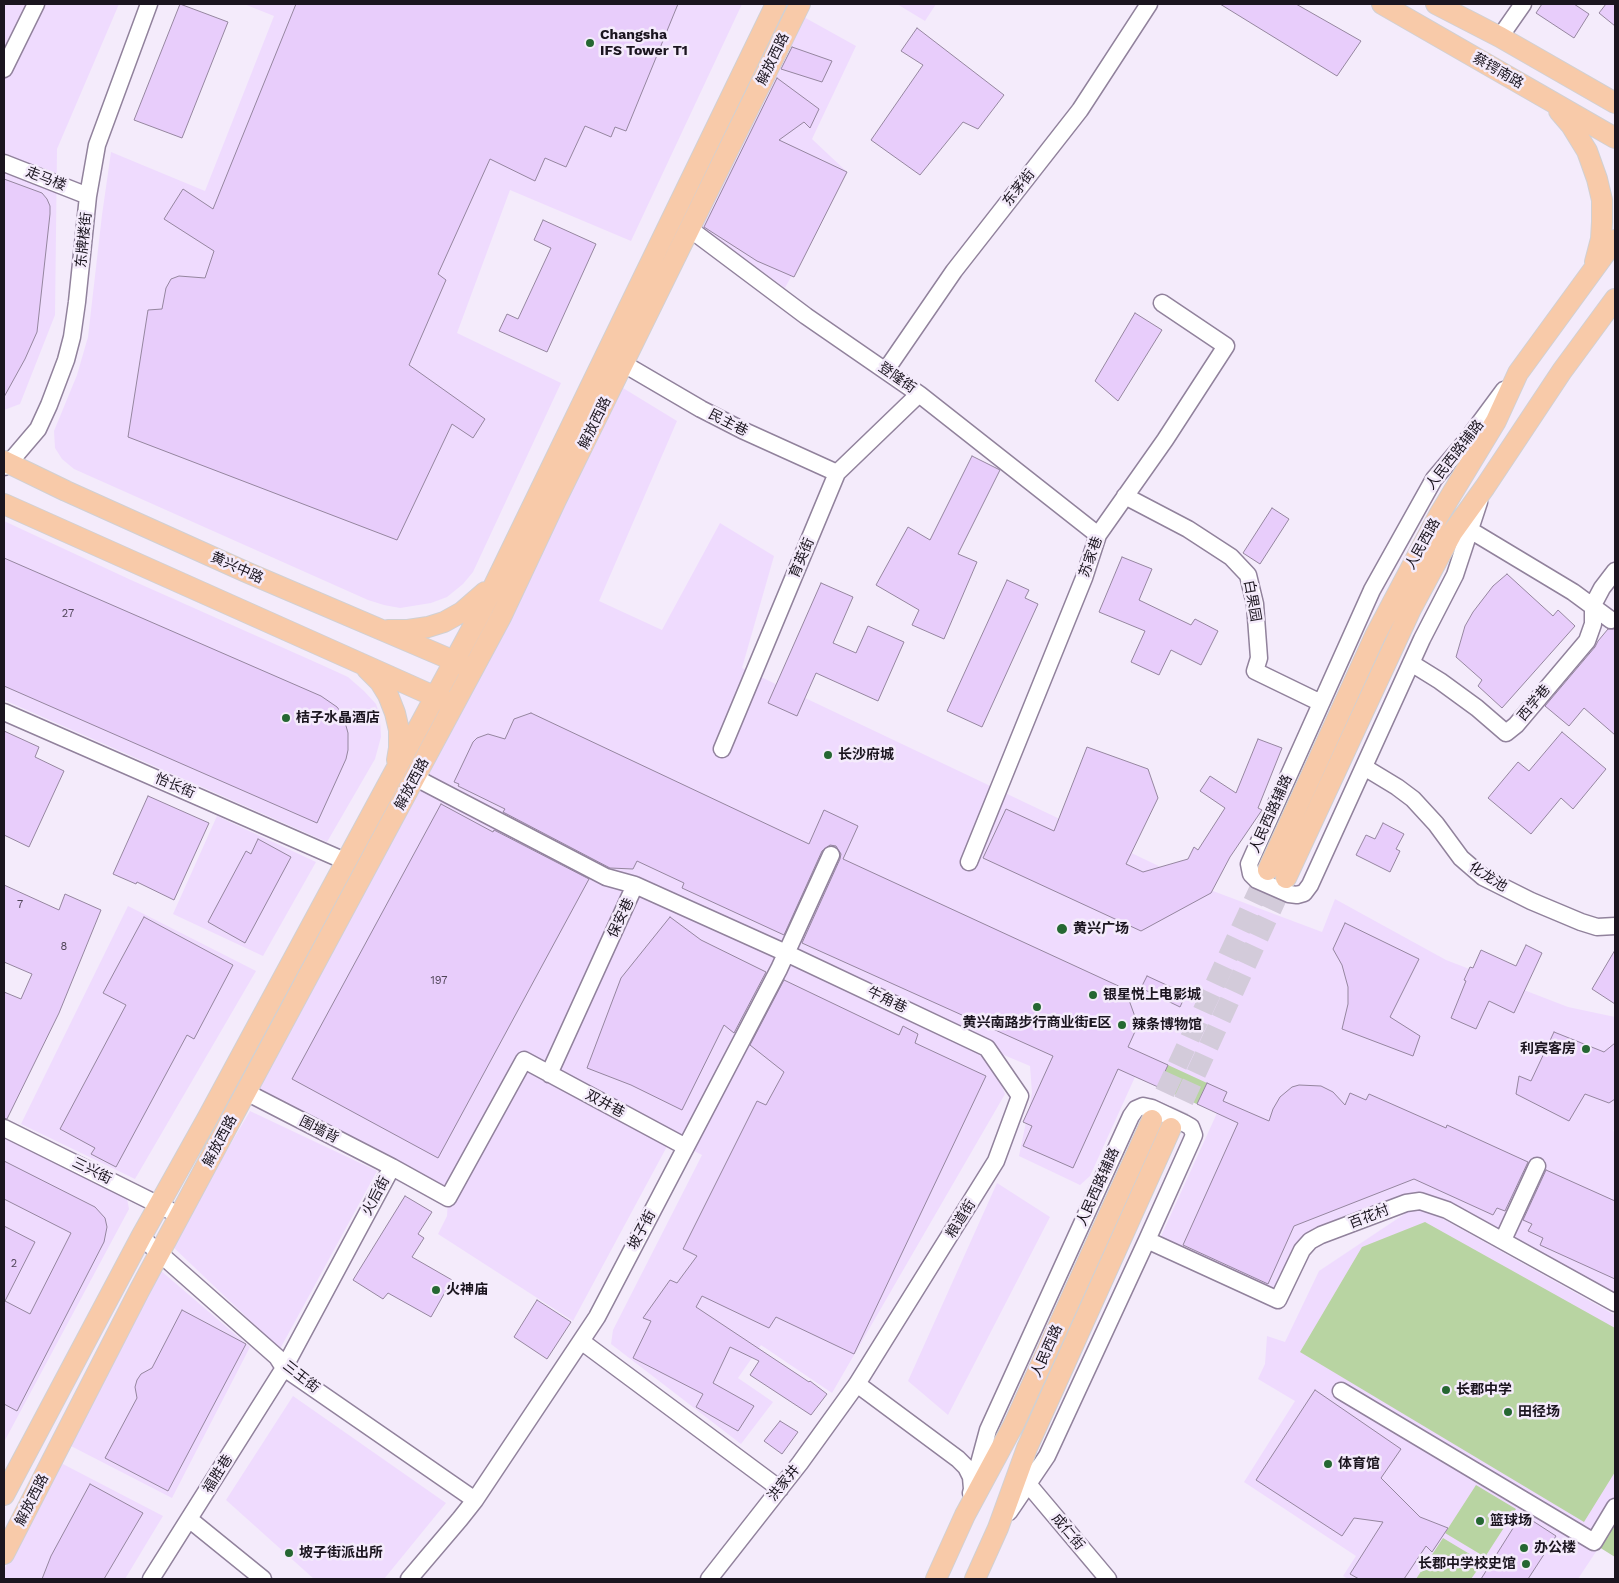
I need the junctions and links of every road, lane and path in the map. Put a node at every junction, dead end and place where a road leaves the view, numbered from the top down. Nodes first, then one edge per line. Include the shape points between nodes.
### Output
1 (36, 4) edge
2 (149, 4) edge
3 (776, 4) edge
4 (800, 4) edge
5 (1149, 4) edge
6 (1382, 4) edge
7 (1436, 4) edge
8 (1523, 4) edge
9 (1500, 37) junction
10 (4, 69) edge
11 (1587, 87) junction
12 (1615, 94) edge
13 (1551, 102) junction
14 (1615, 103) edge
15 (1615, 138) edge
16 (4, 163) edge
17 (88, 196) junction
18 (690, 229) junction
19 (1615, 240) edge
20 (1594, 268) junction
21 (1615, 299) edge
22 (1162, 303) dead end
23 (624, 364) junction
24 (886, 370) junction
25 (1518, 373) junction
26 (919, 394) junction
27 (5, 464) edge
28 (838, 473) junction
29 (1485, 487) junction
30 (1125, 496) junction
31 (4, 504) edge
32 (1470, 530) junction
33 (1098, 535) junction
34 (1615, 571) edge
35 (497, 577) junction
36 (1593, 605) junction
37 (1611, 620) dead end
38 (375, 627) junction
39 (454, 661) junction
40 (357, 662) junction
41 (1410, 663) junction
42 (473, 669) junction
43 (435, 697) junction
44 (1321, 702) junction
45 (454, 705) junction
46 (4, 712) edge
47 (722, 749) dead end
48 (1364, 767) junction
49 (394, 772) junction
50 (416, 778) junction
51 (831, 855) dead end
52 (346, 861) junction
53 (969, 862) dead end
54 (635, 885) junction
55 (1615, 926) edge
56 (786, 953) junction
57 (987, 1048) joint
58 (524, 1060) joint
59 (549, 1074) junction
60 (246, 1092) junction
61 (1152, 1120) tunnel mouth
62 (4, 1128) edge
63 (1170, 1128) tunnel mouth
64 (686, 1147) junction
65 (1537, 1166) dead end
66 (392, 1167) junction
67 (159, 1205) junction
68 (179, 1215) junction
69 (140, 1237) junction
70 (1147, 1240) junction
71 (1503, 1240) junction
72 (158, 1254) junction
73 (1615, 1302) edge
74 (581, 1341) junction
75 (284, 1368) junction
76 (857, 1384) junction
77 (1341, 1391) dead end
78 (1028, 1484) junction
79 (780, 1489) junction
80 (972, 1490) junction
81 (4, 1495) edge
82 (475, 1500) junction
83 (1615, 1507) edge
84 (965, 1515) junction
85 (189, 1519) junction
86 (998, 1528) junction
87 (4, 1554) edge
88 (151, 1579) edge
89 (264, 1579) edge
90 (409, 1579) edge
91 (708, 1579) edge
92 (936, 1579) edge
93 (975, 1579) edge
94 (1108, 1579) edge

1 - 10 street
2 - 17 street, 东牌楼街 via 103,124
3 - 35 main road, 解放西路
4 - 18 main road, 解放西路
5 - 24 street, 东茅街 via 1080,110 954,271
6 - 13 main road, 蔡锷南路
7 - 9 main road
8 - 9 street
9 - 11 main road
11 - 12 main road
11 - 14 main road
13 - 15 main road, 蔡锷南路
13 - 20 main road via 1572,125 1587,151 1597,180 1602,200 1602,222
16 - 17 street, 走马楼
17 - 27 street, 东牌楼街 via 77,302 66,360 38,429
18 - 23 main road, 解放西路
18 - 24 street, 登隆街 via 806,316
19 - 20 main road, 人民西路
20 - 25 main road, 人民西路
21 - 29 main road, 人民西路 via 1562,371
22 - 30 street, 苏家巷 via 1226,346
23 - 28 street, 民主巷 via 742,430
23 - 42 main road, 解放西路
24 - 26 street, 登隆街
25 - 29 main road, 人民西路 via 1496,421 1439,515 1376,636 1277,874 1452,533
25 - 44 street, 人民西路辅路 via 1434,479 1372,590
26 - 28 street, 育英街
26 - 33 street, 登隆街
27 - 38 main road, 黄兴中路
28 - 47 street, 育英街
29 - 32 street, 人民西路辅路
30 - 33 street, 苏家巷
30 - 44 street, 白果园 via 1188,529 1237,563 1248,575 1255,604 1258,658 1255,671
31 - 40 main road
32 - 36 street
32 - 41 street, 人民西路辅路 via 1455,575
33 - 53 street, 苏家巷 via 1084,578
34 - 36 street, 西学巷
35 - 38 main road via 475,602 444,622 408,630
35 - 39 main road, 解放西路
36 - 37 street
36 - 41 street, 西学巷 via 1593,624 1587,641 1506,733 1440,681
38 - 39 main road, 黄兴中路
39 - 42 main road, 黄兴中路
39 - 43 main road, 解放西路
40 - 43 main road
40 - 49 main road via 380,682 395,713 399,748
41 - 48 street, 人民西路辅路
42 - 45 main road, 解放西路
43 - 45 main road
43 - 49 main road, 解放西路
44 - 48 street, 人民西路辅路 via 1252,855 1251,874 1257,880 1289,894 1304,892
45 - 50 main road, 解放西路
46 - 52 street, 怡长街
48 - 55 street, 化龙池 via 1413,799 1461,858 1483,876 1581,922 1597,927
49 - 52 main road, 解放西路
50 - 54 street via 606,877
50 - 60 main road, 解放西路
51 - 56 street, 坡子街
52 - 67 main road, 解放西路
54 - 56 street, 保安巷
54 - 59 street, 保安巷
56 - 57 street, 牛角巷
56 - 64 street, 坡子街
57 - 76 street, 粮道街 via 1020,1096 996,1161
58 - 59 street, 双井巷
58 - 66 street, 火后街 via 448,1198
59 - 64 street, 双井巷
60 - 66 street, 围墙背
60 - 68 main road, 解放西路
61 - 84 main road, 人民西路 via 1014,1424
62 - 67 street, 三兴街
63 - 86 main road, 人民西路 via 1027,1448
64 - 74 street, 坡子街 via 597,1317
65 - 71 street
66 - 75 street, 火后街
67 - 68 street, 三兴街
67 - 69 main road, 解放西路
68 - 72 main road, 解放西路
69 - 72 street, 三王街
69 - 81 main road, 解放西路
70 - 71 street, 百花村 via 1278,1300 1302,1250 1310,1242 1406,1203 1420,1201 1432,1204
70 - 78 street, 人民西路辅路 via 1047,1456
70 - 80 street, 人民西路辅路 via 1194,1135 1184,1123 1143,1106 1136,1108 1131,1116 988,1430
71 - 73 street, 百花村
72 - 75 street, 三王街 via 277,1357
72 - 87 main road, 解放西路
74 - 79 street
74 - 82 street, 坡子街
75 - 82 street, 三王街
75 - 85 street, 福胜巷
76 - 79 street, 洪家井
76 - 80 street via 958,1458 971,1477
77 - 83 street via 1594,1542
78 - 86 street, 人民西路辅路
78 - 94 street, 成仁街
79 - 91 street, 洪家井
80 - 84 street, 人民西路辅路
82 - 90 street, 坡子街
84 - 92 main road, 人民西路
85 - 88 street, 福胜巷
85 - 89 street
86 - 93 main road, 人民西路

